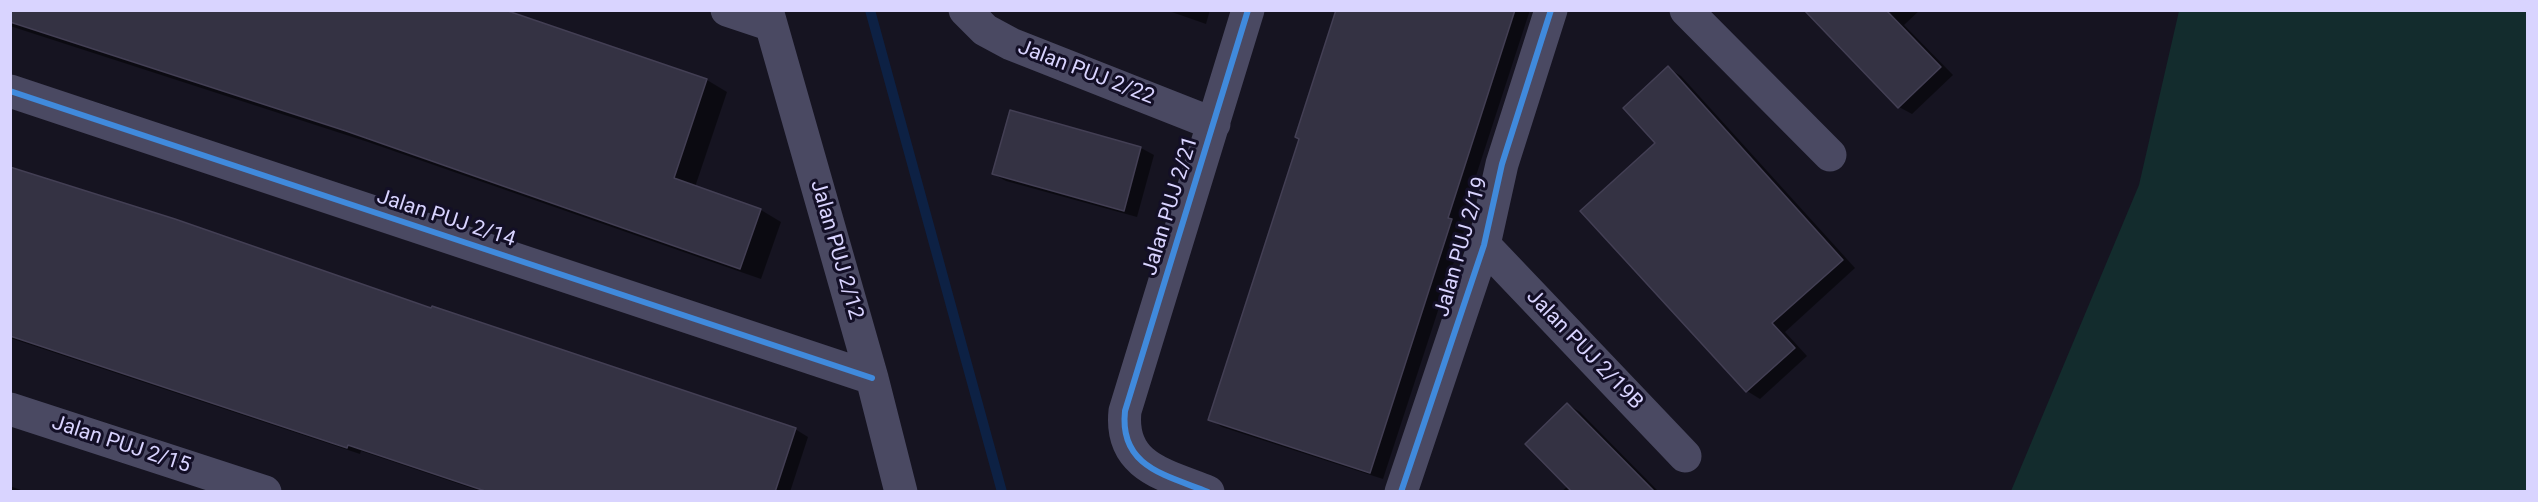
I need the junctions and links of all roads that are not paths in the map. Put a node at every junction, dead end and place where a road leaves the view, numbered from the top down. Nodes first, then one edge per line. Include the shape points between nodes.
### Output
1 (727, 10) edge
2 (1248, 10) edge
3 (1551, 10) edge
4 (1686, 10) edge
5 (965, 11) edge
6 (768, 17) edge
7 (10, 91) edge
8 (1214, 124) junction
9 (1830, 154) dead end
10 (1484, 245) junction
11 (872, 378) junction
12 (10, 409) edge
13 (1685, 456) dead end
14 (265, 492) edge
15 (901, 492) edge
16 (1208, 492) edge
17 (1401, 492) edge

1 - 6 street
2 - 8 street, Jalan PUJ 2/21
3 - 10 street, Jalan PUJ 2/19 via 1502,164
4 - 9 street
5 - 8 street, Jalan PUJ 2/22 via 985,30 1011,44
6 - 11 street, Jalan PUJ 2/12
7 - 11 street, Jalan PUJ 2/14
8 - 16 street, Jalan PUJ 2/21 via 1125,411 1124,426 1127,443 1152,470
10 - 13 street, Jalan PUJ 2/19B
10 - 17 street, Jalan PUJ 2/19
11 - 15 street, Jalan PUJ 2/12
12 - 14 street, Jalan PUJ 2/15

